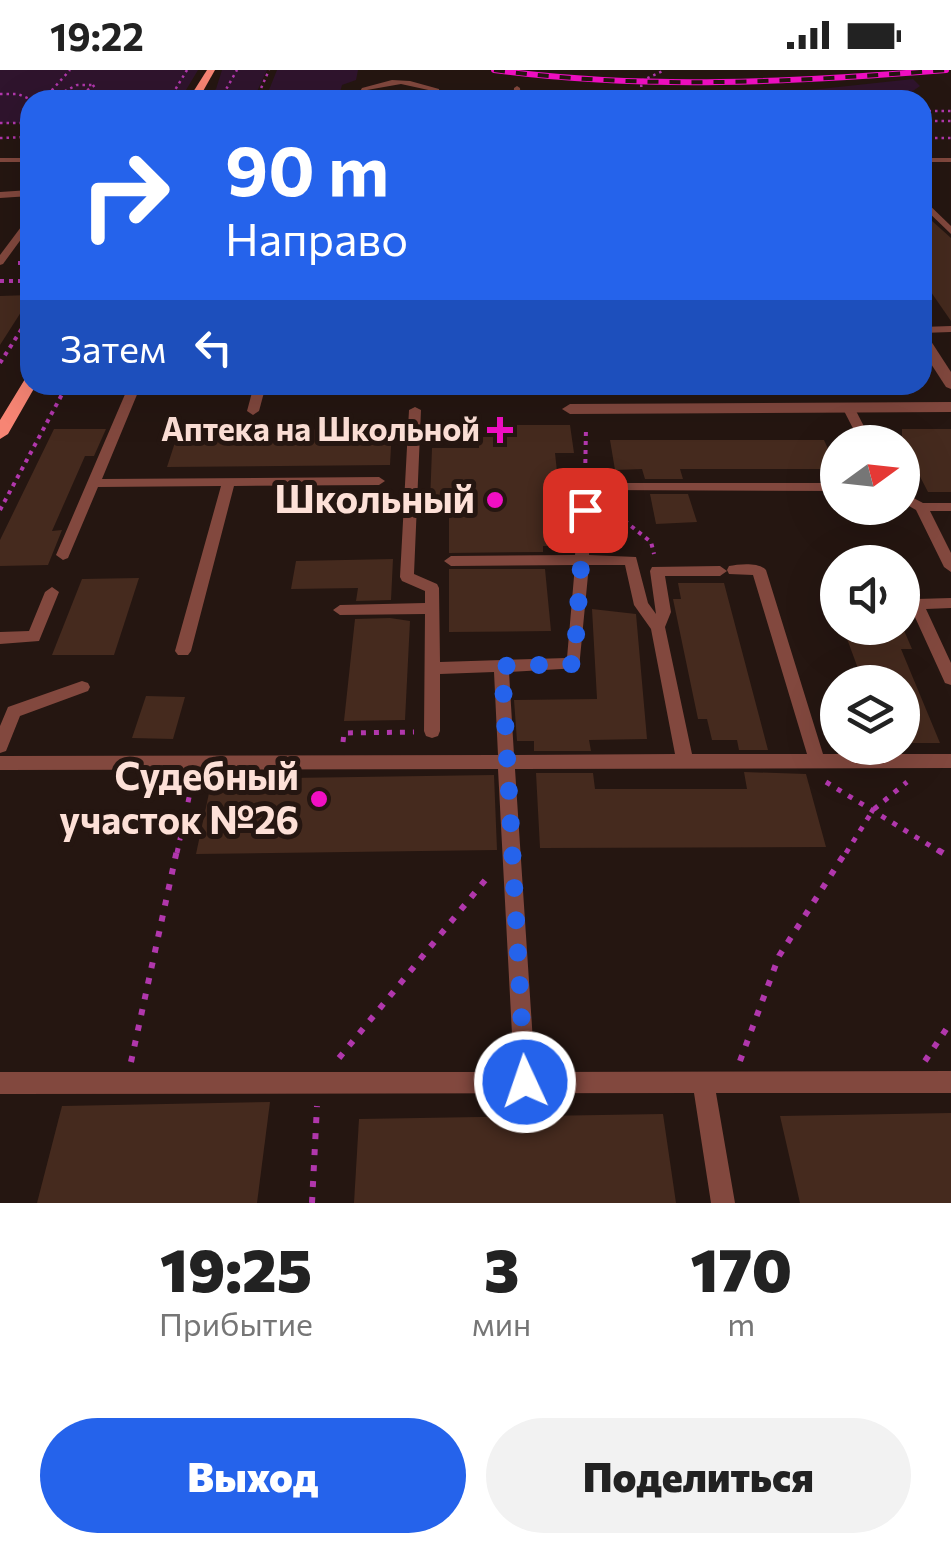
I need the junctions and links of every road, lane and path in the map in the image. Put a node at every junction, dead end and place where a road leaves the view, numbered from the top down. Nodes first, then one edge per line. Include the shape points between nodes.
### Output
1 (70, 70) edge
2 (665, 70) edge
3 (53, 90) edge
4 (66, 90) edge
5 (88, 90) edge
6 (364, 90) edge
7 (437, 90) edge
8 (641, 90) edge
9 (932, 211) edge
10 (951, 231) edge
11 (20, 235) edge
12 (0, 262) edge
13 (20, 332) edge
14 (932, 354) edge
15 (0, 363) edge
16 (951, 384) edge
17 (22, 395) edge
18 (62, 395) edge
19 (131, 395) edge
20 (257, 395) edge
21 (848, 407) junction
22 (951, 407) edge
23 (578, 409) joint
24 (416, 410) dead end
25 (253, 411) dead end
26 (857, 425) edge
27 (0, 434) edge
28 (379, 481) dead end
29 (230, 482) junction
30 (93, 484) junction
31 (604, 486) dead end
32 (620, 487) junction
33 (820, 487) edge
34 (951, 506) edge
35 (921, 507) joint
36 (0, 510) edge
37 (584, 534) joint
38 (63, 555) dead end
39 (582, 560) junction
40 (451, 562) dead end
41 (951, 567) edge
42 (658, 572) junction
43 (52, 592) dead end
44 (951, 604) edge
45 (432, 608) junction
46 (340, 610) dead end
47 (658, 628) junction
48 (0, 638) edge
49 (183, 651) dead end
50 (502, 666) junction
51 (432, 668) junction
52 (951, 679) edge
53 (82, 687) dead end
54 (432, 731) joint
55 (0, 746) edge
56 (506, 760) junction
57 (686, 760) junction
58 (342, 761) junction
59 (813, 761) junction
60 (942, 761) edge
61 (197, 762) junction
62 (0, 763) edge
63 (873, 810) junction
64 (512, 848) junction
65 (951, 858) edge
66 (951, 1022) edge
67 (525, 1082) junction
68 (703, 1082) junction
69 (732, 1082) junction
70 (910, 1082) junction
71 (951, 1082) edge
72 (0, 1083) edge
73 (126, 1083) junction
74 (319, 1083) junction
75 (312, 1203) edge
76 (723, 1203) edge

1 - 3 path
2 - 8 path via 641,81
4 - 5 path via 95,85
6 - 7 lane via 415,82
9 - 10 lane
11 - 12 lane
13 - 15 path
14 - 16 street
17 - 27 main road
18 - 36 path
19 - 30 lane
20 - 25 lane
21 - 22 street
21 - 23 street
21 - 26 lane
23 - 37 path
24 - 45 lane via 408,577 432,588
28 - 29 lane
29 - 30 lane
29 - 49 lane
30 - 38 lane
31 - 32 lane
32 - 33 lane
32 - 42 path via 626,522 651,542
34 - 35 lane
35 - 41 lane
37 - 39 lane
39 - 40 lane
39 - 47 lane via 631,560 641,605
39 - 50 lane via 574,664
42 - 47 lane via 664,612
42 - 59 lane via 759,570
43 - 48 lane via 34,637
44 - 52 lane via 916,604
45 - 46 lane
45 - 51 lane
47 - 57 lane
50 - 51 lane
50 - 56 lane
51 - 54 lane
53 - 55 lane via 14,712
54 - 58 path via 344,733
56 - 57 lane
56 - 58 lane
56 - 64 lane
57 - 59 lane
58 - 61 lane
59 - 60 lane
59 - 63 path via 818,776
60 - 63 path
61 - 62 lane
61 - 73 path
63 - 65 path
63 - 69 path via 779,956
64 - 67 lane
64 - 74 path
66 - 70 path
67 - 68 lane
67 - 74 lane
68 - 69 lane
68 - 76 lane
69 - 70 lane
70 - 71 lane
72 - 73 lane
73 - 74 lane
74 - 75 path

